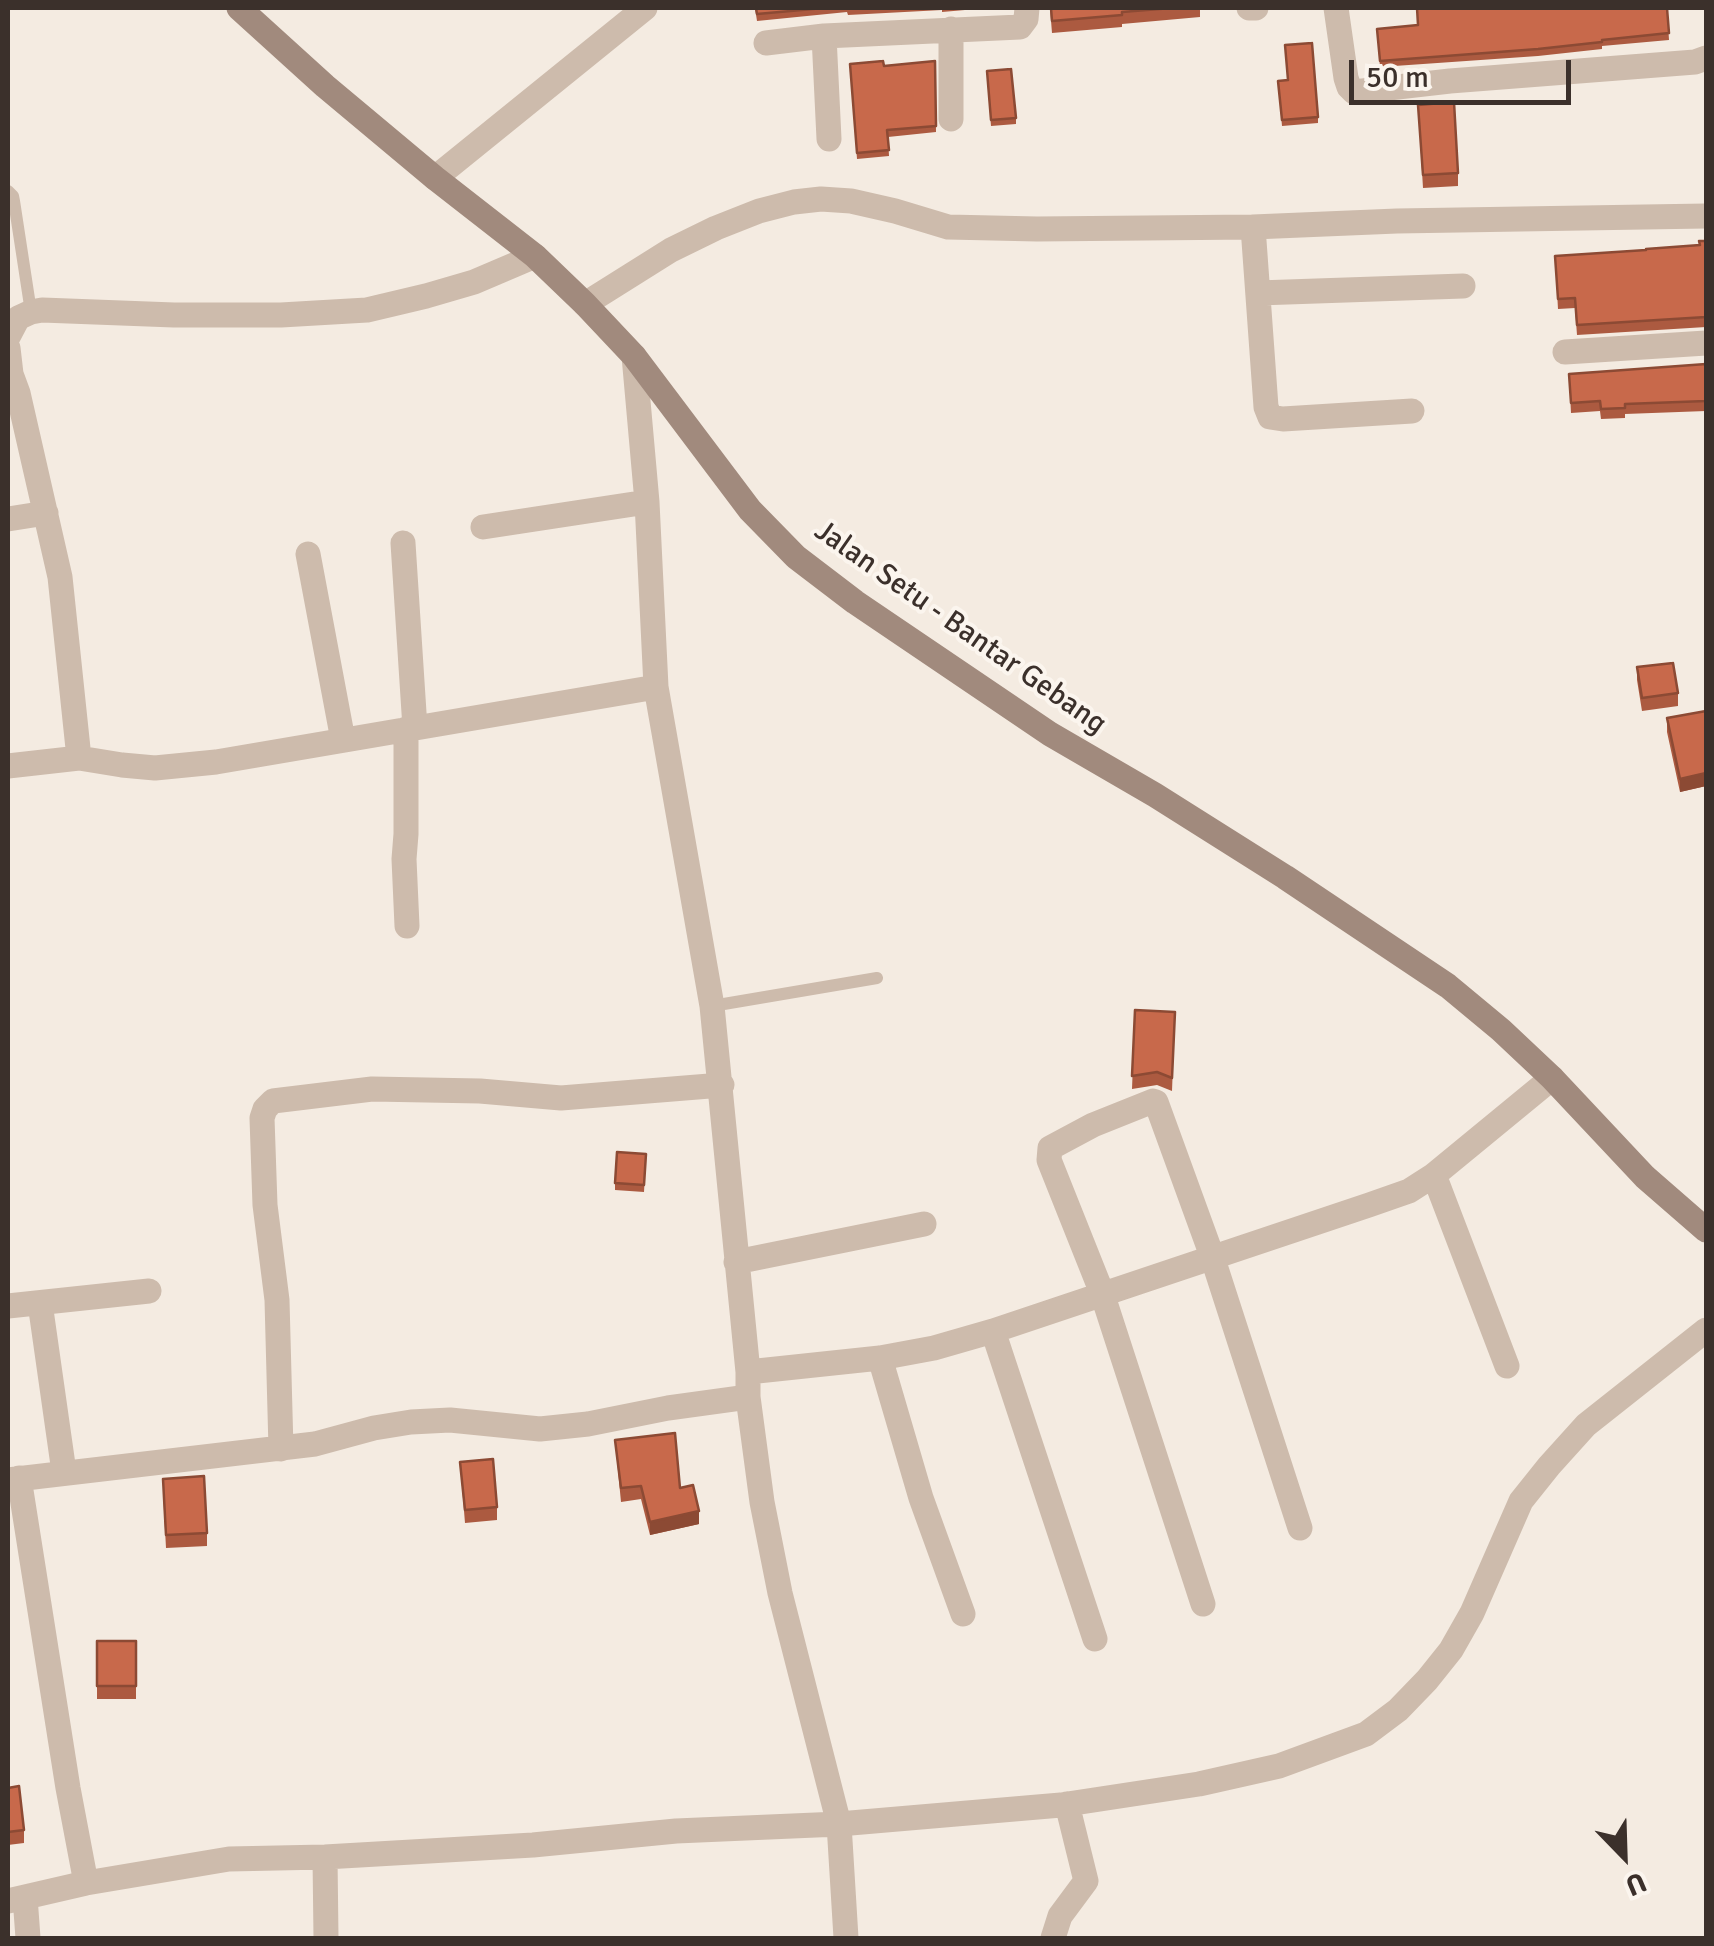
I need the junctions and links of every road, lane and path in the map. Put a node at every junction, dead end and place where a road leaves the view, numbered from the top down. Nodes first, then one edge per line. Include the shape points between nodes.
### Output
1 (239, 8) edge
2 (645, 8) edge
3 (1026, 8) edge
4 (1336, 8) edge
5 (951, 29) junction
6 (824, 36) junction
7 (766, 43) dead end
8 (1706, 58) edge
9 (952, 120) dead end
10 (829, 139) dead end
11 (435, 178) junction
12 (8, 191) edge
13 (1706, 216) edge
14 (1253, 227) junction
15 (534, 256) junction
16 (1463, 286) dead end
17 (1258, 293) junction
18 (585, 304) junction
19 (31, 312) junction
20 (8, 337) edge
21 (1706, 342) edge
22 (8, 348) edge
23 (1565, 352) dead end
24 (634, 356) junction
25 (9, 374) edge
26 (1412, 411) dead end
27 (647, 502) junction
28 (46, 513) junction
29 (8, 519) edge
30 (483, 527) dead end
31 (403, 543) dead end
32 (308, 554) dead end
33 (656, 687) junction
34 (411, 728) junction
35 (343, 740) junction
36 (79, 758) junction
37 (8, 766) edge
38 (406, 926) dead end
39 (877, 978) dead end
40 (712, 1006) junction
41 (1552, 1078) junction
42 (722, 1085) junction
43 (1434, 1175) junction
44 (924, 1224) dead end
45 (1706, 1230) edge
46 (1212, 1256) junction
47 (736, 1262) junction
48 (149, 1291) dead end
49 (1102, 1293) junction
50 (40, 1303) junction
51 (8, 1306) edge
52 (1706, 1330) edge
53 (992, 1331) junction
54 (880, 1358) junction
55 (1506, 1366) dead end
56 (748, 1384) junction
57 (281, 1449) junction
58 (64, 1472) junction
59 (13, 1479) edge
60 (1300, 1528) dead end
61 (1203, 1604) dead end
62 (963, 1614) dead end
63 (1095, 1639) dead end
64 (1068, 1804) junction
65 (839, 1824) junction
66 (325, 1857) junction
67 (86, 1883) junction
68 (16, 1899) edge
69 (28, 1938) edge
70 (326, 1938) edge
71 (846, 1938) edge
72 (1053, 1938) edge

1 - 11 main road, Jalan Setu - Bantar Gebang
2 - 11 street
3 - 5 street via 1020,27
4 - 8 street via 1354,92
5 - 6 street
5 - 9 street
6 - 7 street
6 - 10 street
11 - 15 main road, Jalan Setu - Bantar Gebang
12 - 19 lane
13 - 14 street
14 - 17 street
14 - 18 street via 948,227 850,201 794,202 716,228
15 - 18 main road, Jalan Setu - Bantar Gebang
15 - 19 street via 474,282 367,310
16 - 17 street
17 - 26 street via 1270,418
18 - 24 main road, Jalan Setu - Bantar Gebang
19 - 20 street via 18,318
21 - 23 street
22 - 25 street
24 - 27 street
24 - 41 main road, Jalan Setu - Bantar Gebang via 750,510 796,556 1050,734 1448,986
25 - 28 street
27 - 30 street
27 - 33 street
28 - 29 street
28 - 36 street via 60,576
31 - 34 street
32 - 35 street
33 - 34 street
33 - 40 street
34 - 35 street
34 - 38 street
35 - 36 street via 155,768
36 - 37 street
39 - 40 lane
40 - 42 street
41 - 43 street
41 - 45 main road, Jalan Setu - Bantar Gebang via 1645,1177
42 - 47 street
42 - 57 street via 561,1098 372,1089 273,1101 262,1118
43 - 46 street via 1409,1191
43 - 55 street
44 - 47 street
46 - 49 street
46 - 49 street via 1154,1101 1050,1148 1048,1160
46 - 60 street
47 - 56 street
48 - 50 street
49 - 53 street
49 - 61 street
50 - 51 street
50 - 58 street
52 - 64 street via 1586,1425 1549,1466 1521,1501 1451,1650 1398,1710 1366,1734 1279,1766
53 - 54 street
53 - 63 street
54 - 56 street
54 - 62 street
56 - 57 street via 588,1424 540,1429 411,1422
56 - 65 street via 780,1593
57 - 58 street
58 - 59 street
59 - 67 street
64 - 65 street
64 - 72 street via 1086,1882 1060,1916
65 - 66 street
65 - 71 street
66 - 67 street via 228,1859
66 - 70 street
67 - 68 street
68 - 69 street

